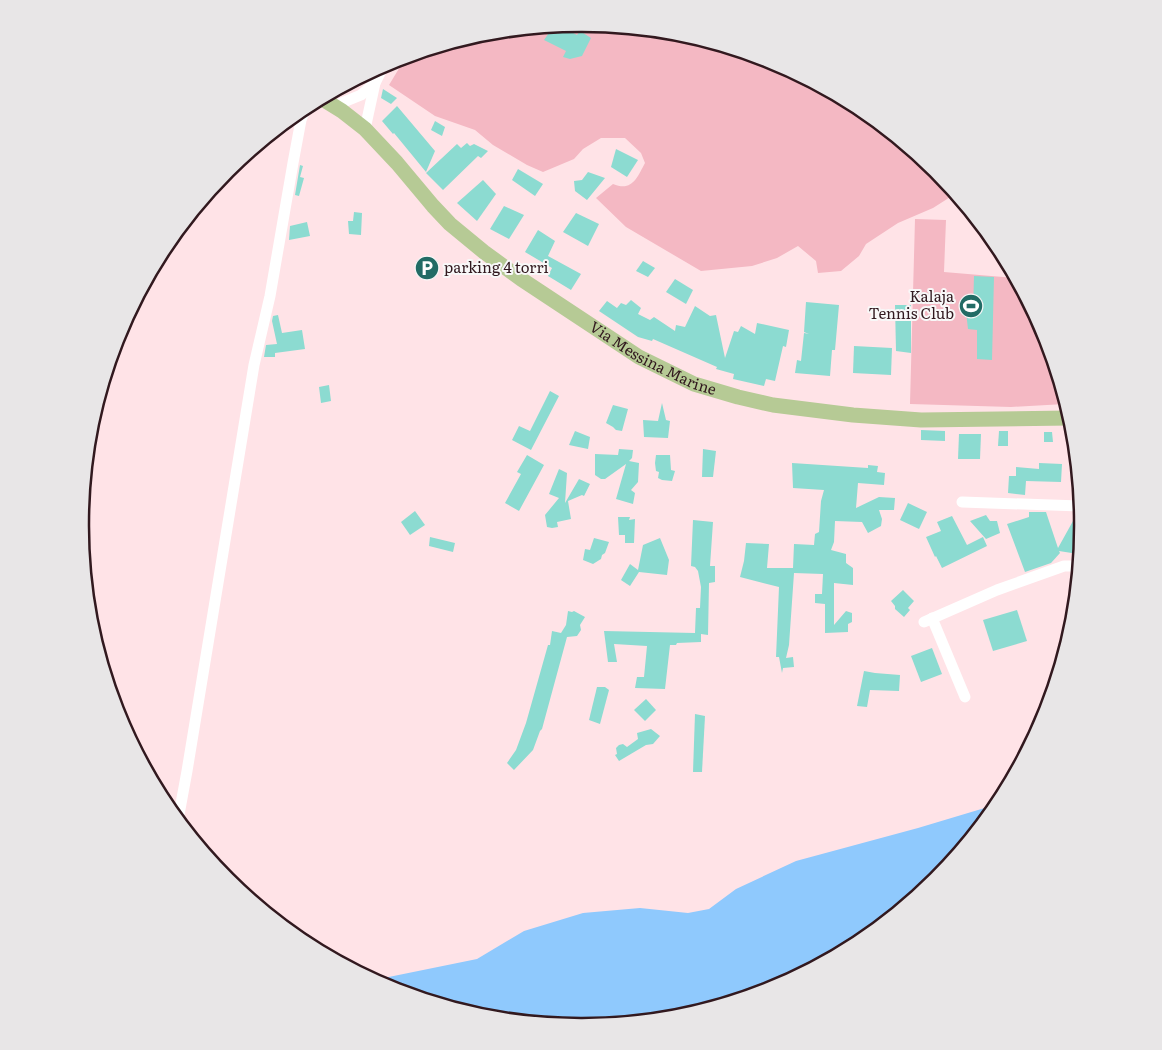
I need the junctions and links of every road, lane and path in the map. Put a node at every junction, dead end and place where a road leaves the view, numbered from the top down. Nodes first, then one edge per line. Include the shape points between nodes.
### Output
1 (378, 76) edge
2 (375, 83) junction
3 (330, 101) edge
4 (328, 103) edge
5 (301, 120) edge
6 (365, 129) junction
7 (1062, 418) edge
8 (962, 502) dead end
9 (1073, 506) edge
10 (1071, 566) edge
11 (965, 697) dead end
12 (180, 810) edge

1 - 2 street
2 - 3 street via 361,95
2 - 6 street
4 - 6 main road, Via Messina Marine
5 - 12 street via 270,296 254,365
6 - 7 main road, Via Messina Marine via 450,224 484,252 639,357 694,384 773,405 853,415 922,420
8 - 9 street
10 - 11 street via 996,590 928,620

